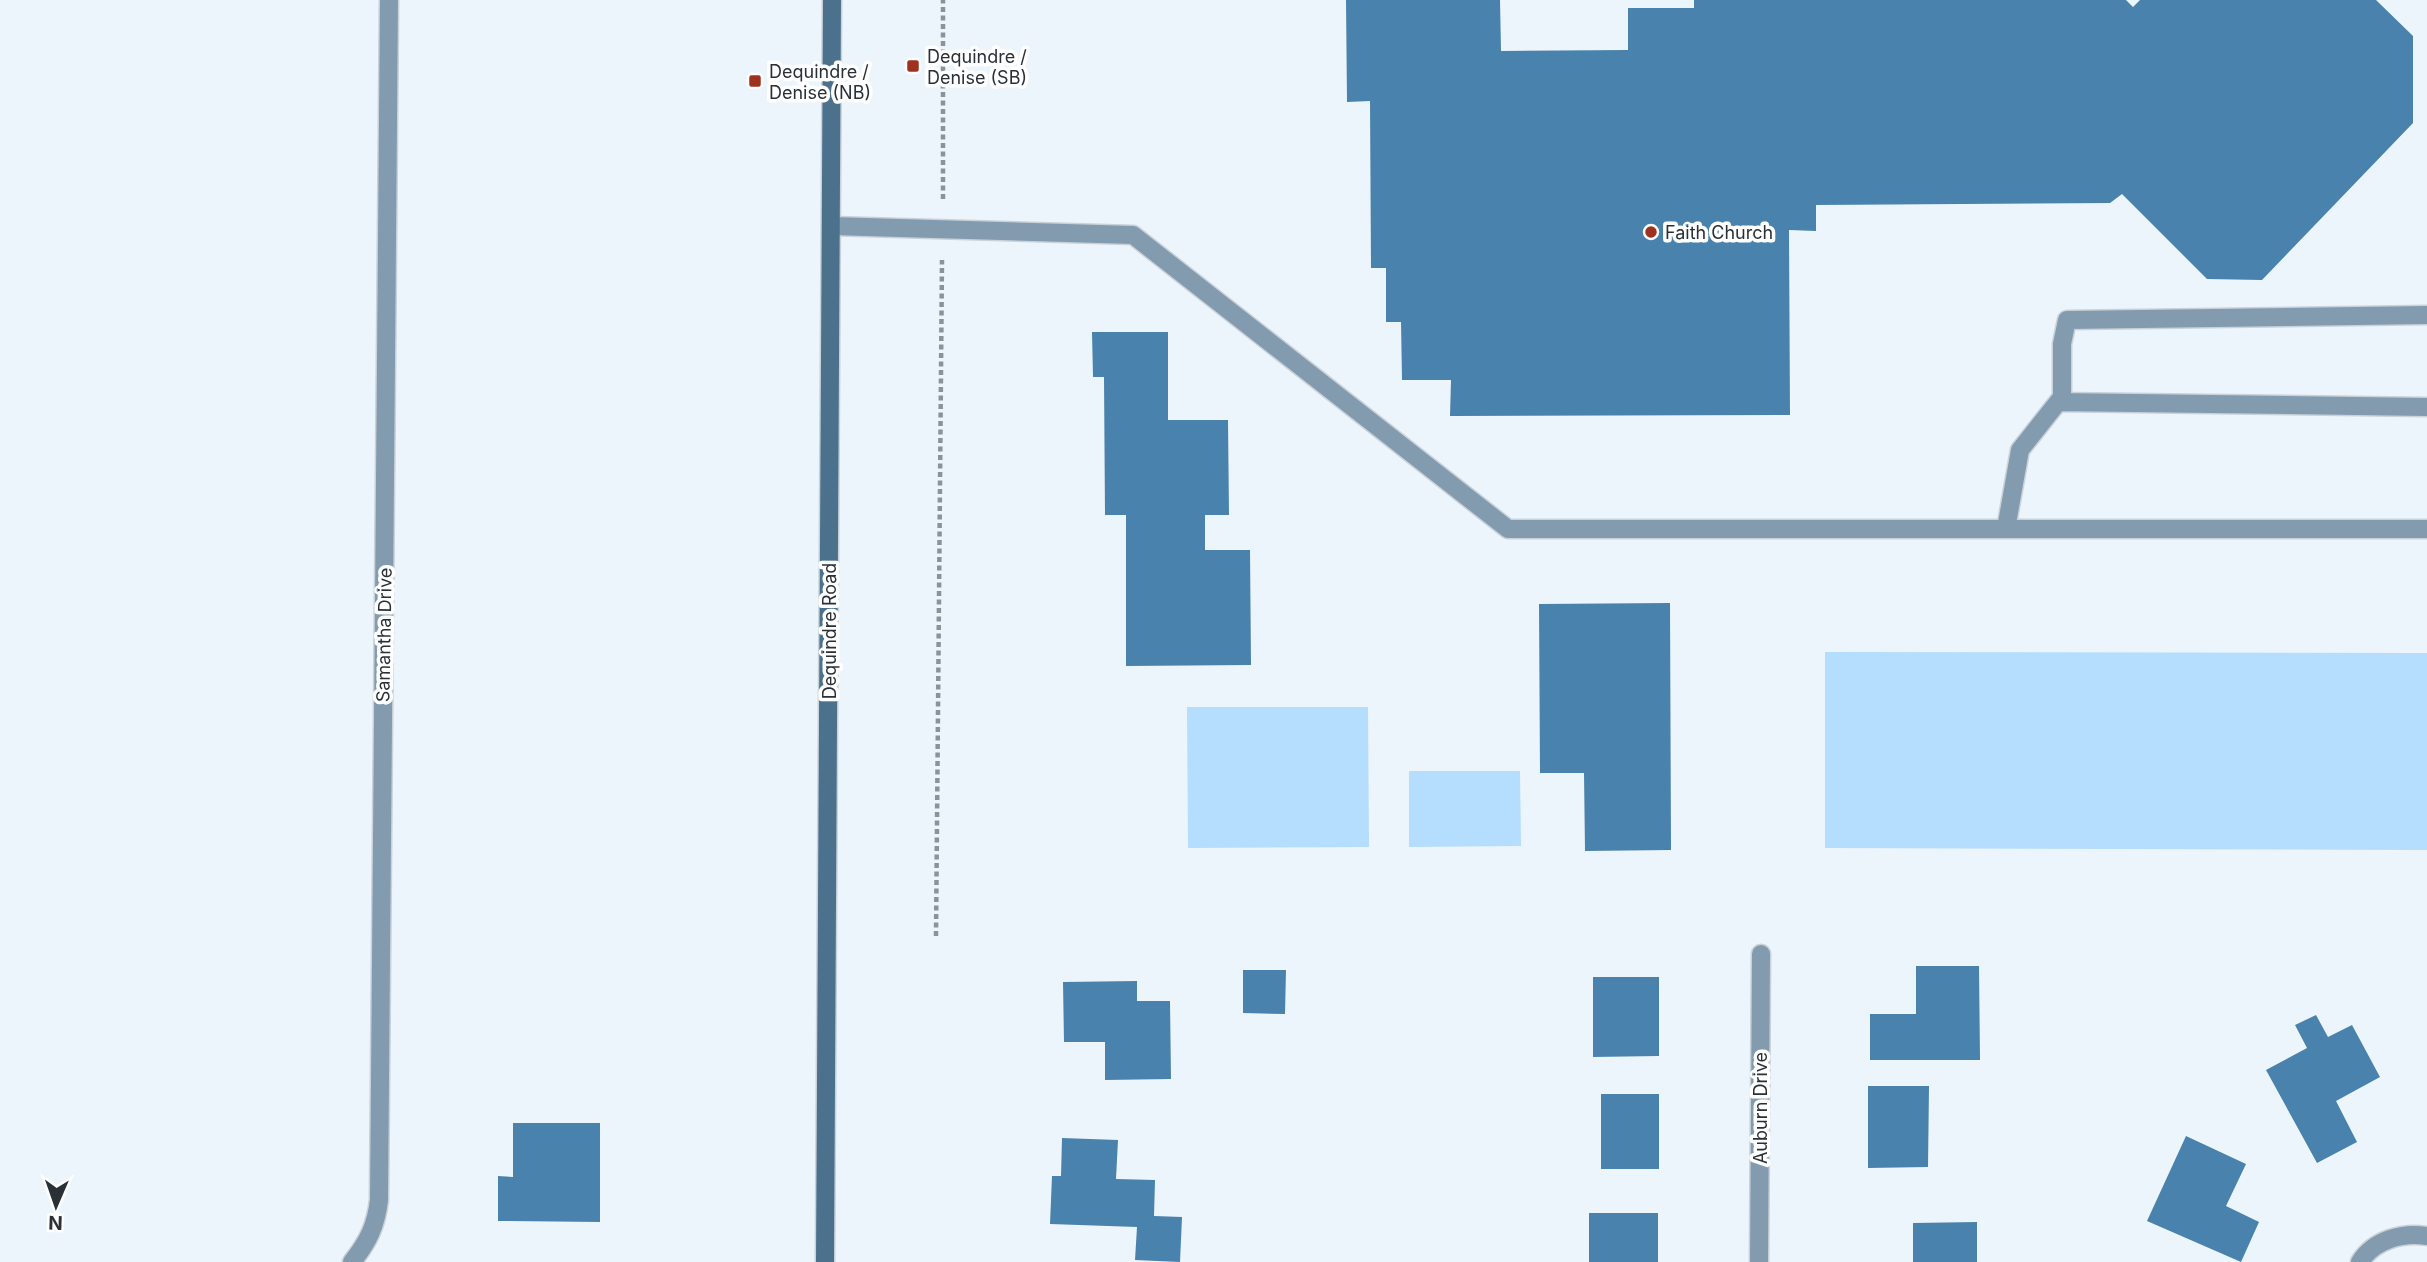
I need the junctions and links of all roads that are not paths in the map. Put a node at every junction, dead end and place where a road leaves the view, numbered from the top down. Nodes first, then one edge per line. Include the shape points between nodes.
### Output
1 (389, 0) edge
2 (832, 0) edge
3 (832, 226) junction
4 (2427, 315) edge
5 (2058, 402) junction
6 (2427, 407) edge
7 (2006, 529) junction
8 (2427, 529) edge
9 (1761, 954) dead end
10 (2427, 1236) edge
11 (352, 1262) edge
12 (825, 1262) edge
13 (1759, 1262) edge
14 (2360, 1262) edge

1 - 11 street, Samantha Drive via 379,1200 376,1225
2 - 3 main road, Dequindre Road
3 - 7 street via 1133,235 1508,529
3 - 12 main road, Dequindre Road
4 - 5 street via 2067,320
5 - 6 street
5 - 7 street via 2020,450
7 - 8 street
9 - 13 street, Auburn Drive
10 - 14 street via 2383,1241

